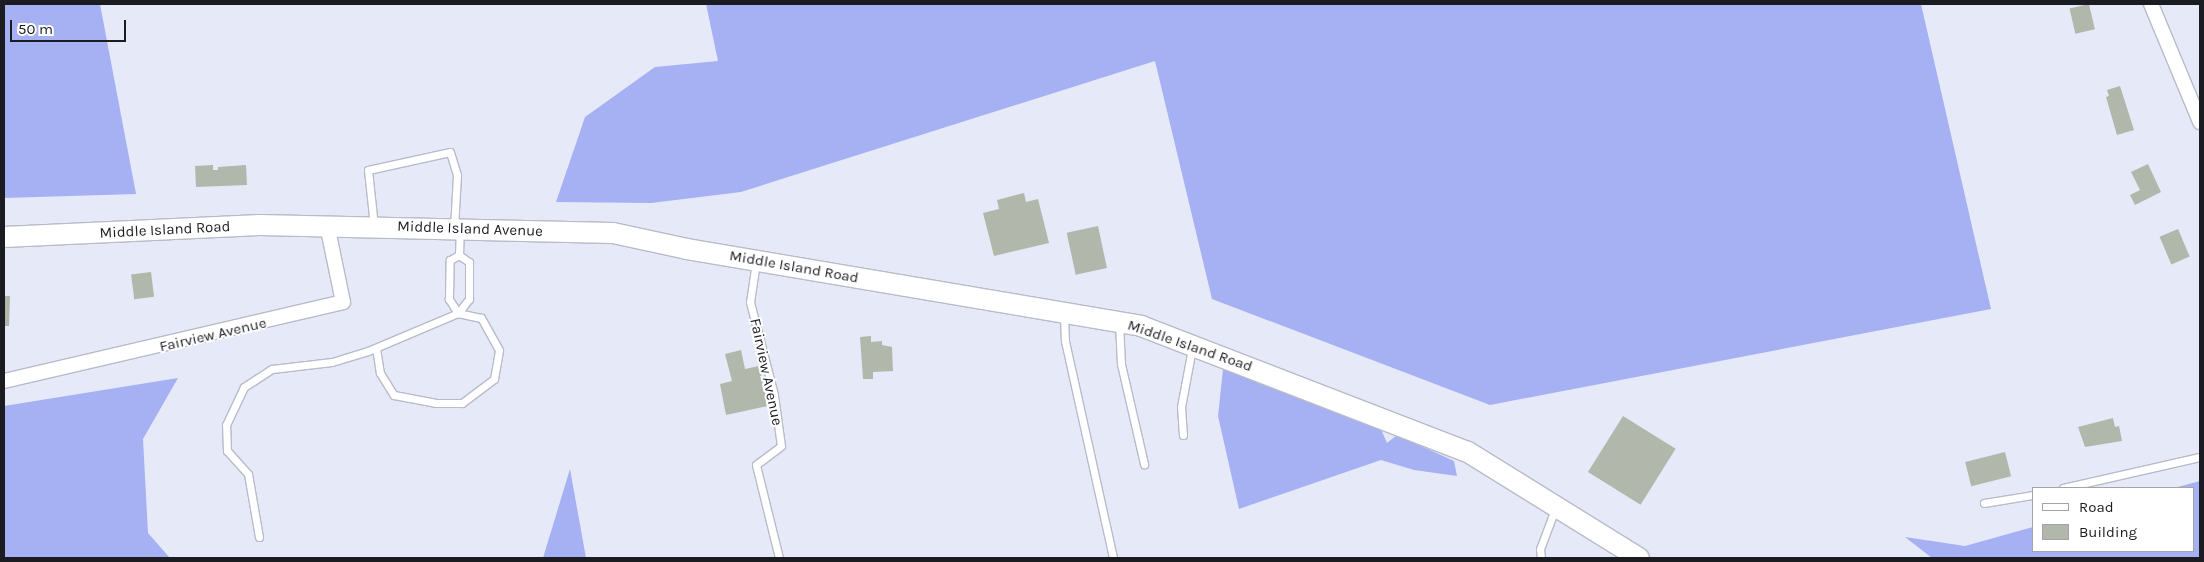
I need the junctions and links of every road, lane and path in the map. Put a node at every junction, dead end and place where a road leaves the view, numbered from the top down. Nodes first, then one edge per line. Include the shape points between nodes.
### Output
1 (2151, 4) edge
2 (2200, 122) edge
3 (327, 225) junction
4 (374, 226) junction
5 (457, 229) junction
6 (613, 233) joint
7 (4, 237) edge
8 (459, 255) junction
9 (756, 261) junction
10 (458, 313) junction
11 (1064, 313) junction
12 (1119, 322) junction
13 (1193, 346) junction
14 (376, 348) junction
15 (4, 381) edge
16 (1183, 435) dead end
17 (2200, 457) edge
18 (1144, 464) dead end
19 (2067, 487) edge
20 (2032, 495) edge
21 (1984, 504) dead end
22 (1556, 506) junction
23 (259, 537) dead end
24 (779, 558) edge
25 (1113, 558) edge
26 (1541, 558) edge
27 (1638, 558) edge

1 - 2 street
3 - 4 street, Middle Island Avenue
3 - 7 street, Middle Island Road
3 - 15 street, Fairview Avenue via 343,302
4 - 5 street, Middle Island Avenue
4 - 5 lane via 368,170 450,152 457,175
5 - 6 street, Middle Island Avenue
5 - 8 lane
6 - 9 street, Middle Island Road
8 - 10 lane via 450,260 449,299
8 - 10 lane via 469,262 469,299
9 - 11 street, Middle Island Road
9 - 24 lane, Fairview Avenue via 750,302 774,395 781,446 756,465
10 - 14 lane
10 - 14 lane via 481,318 499,350 494,379 462,403 436,403 394,395 380,374
11 - 12 street, Middle Island Road
11 - 25 lane via 1065,341
12 - 13 street, Middle Island Road via 1142,326
12 - 18 lane via 1121,364
13 - 16 lane via 1182,407
13 - 22 street, Middle Island Road via 1468,452
14 - 23 lane via 332,362 272,369 244,387 226,425 227,451 248,474
17 - 19 lane
20 - 21 lane
22 - 26 lane via 1540,549
22 - 27 street, Middle Island Road

